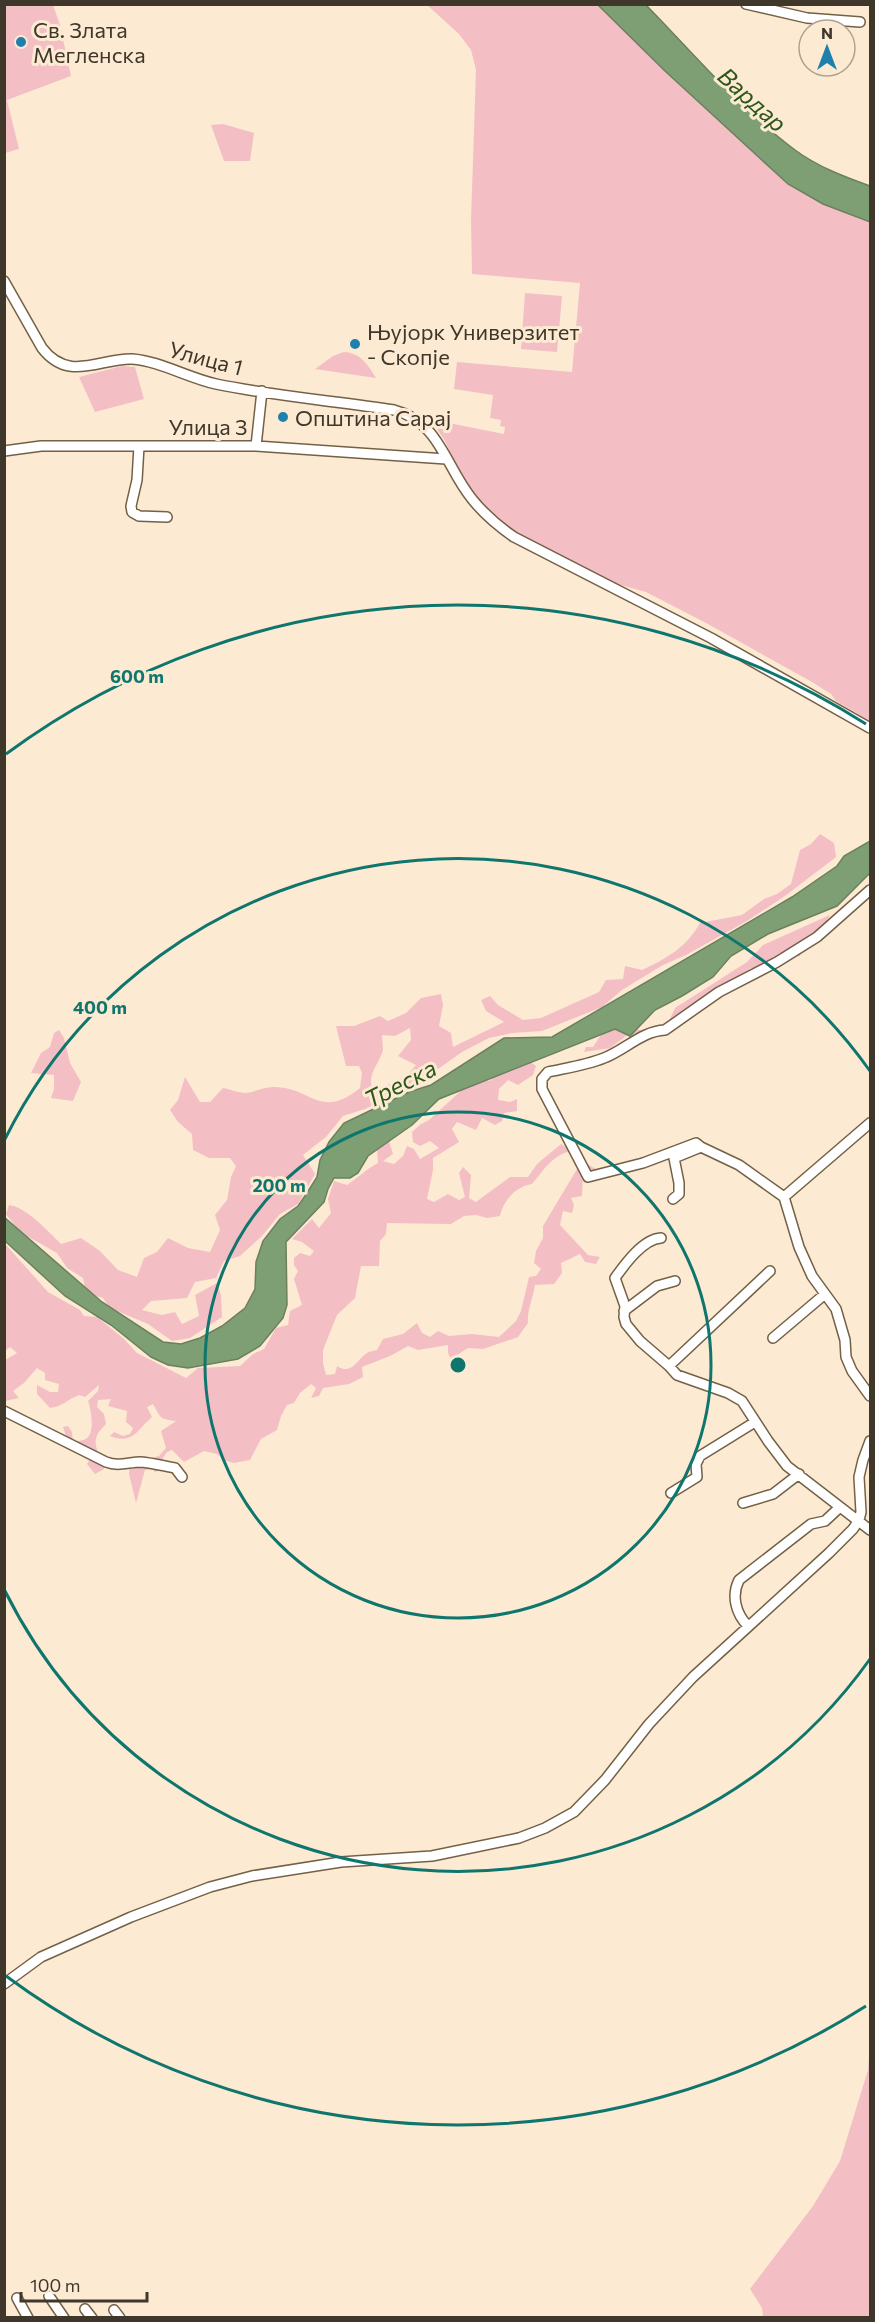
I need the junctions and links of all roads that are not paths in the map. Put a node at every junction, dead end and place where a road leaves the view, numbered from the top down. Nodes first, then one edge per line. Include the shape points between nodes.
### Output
1 (746, 4) edge
2 (860, 22) dead end
3 (4, 281) edge
4 (262, 391) junction
5 (139, 446) junction
6 (256, 446) junction
7 (4, 452) edge
8 (446, 459) junction
9 (167, 517) dead end
10 (870, 728) edge
11 (870, 890) edge
12 (870, 1123) edge
13 (700, 1147) junction
14 (784, 1197) junction
15 (673, 1199) dead end
16 (661, 1238) dead end
17 (770, 1271) dead end
18 (675, 1281) dead end
19 (825, 1294) junction
20 (624, 1311) junction
21 (773, 1338) dead end
22 (669, 1365) junction
23 (870, 1396) edge
24 (4, 1411) edge
25 (756, 1422) junction
26 (870, 1441) edge
27 (799, 1474) junction
28 (182, 1477) dead end
29 (671, 1493) dead end
30 (743, 1503) dead end
31 (840, 1507) junction
32 (859, 1520) junction
33 (870, 1530) edge
34 (748, 1626) junction
35 (4, 1984) edge
36 (50, 2296) dead end
37 (17, 2298) dead end
38 (85, 2309) dead end
39 (28, 2318) edge
40 (64, 2318) edge
41 (92, 2318) edge

1 - 2 street via 807,18
3 - 4 street, Улица 1 via 42,348 59,362 88,366 135,360 210,382
4 - 6 street
4 - 8 street, Улица 1 via 402,412 422,422
5 - 6 street, Улица 3
5 - 7 street, Улица 3 via 41,446
5 - 9 street via 132,512
6 - 8 street, Улица 3
8 - 10 street, Улица 1 via 475,503 514,537 711,638
11 - 13 street via 817,937 719,992 665,1030 606,1058 548,1072 542,1079 542,1089 588,1177 643,1163 696,1143
12 - 14 street
13 - 14 street via 739,1165
13 - 15 street via 674,1158 680,1183 679,1194
14 - 19 street via 799,1247
16 - 20 street via 645,1245 615,1278
17 - 22 street
18 - 20 street via 657,1286
19 - 21 street
19 - 23 street via 836,1309 852,1371
20 - 22 street via 626,1324 640,1341
22 - 25 street via 677,1375 728,1392 742,1401
24 - 28 street via 114,1465 139,1462 175,1468
25 - 27 street via 788,1466
25 - 29 street via 700,1456 696,1464 698,1478
26 - 32 street via 859,1477
27 - 30 street via 773,1494
27 - 31 street
31 - 32 street
31 - 34 street via 825,1521 811,1524 739,1580 734,1599
32 - 33 street
32 - 34 street via 829,1553
34 - 35 street via 649,1724 591,1797 545,1828 519,1838 432,1856 341,1862 221,1884 131,1917 41,1957
36 - 40 street
37 - 39 street
38 - 41 street

